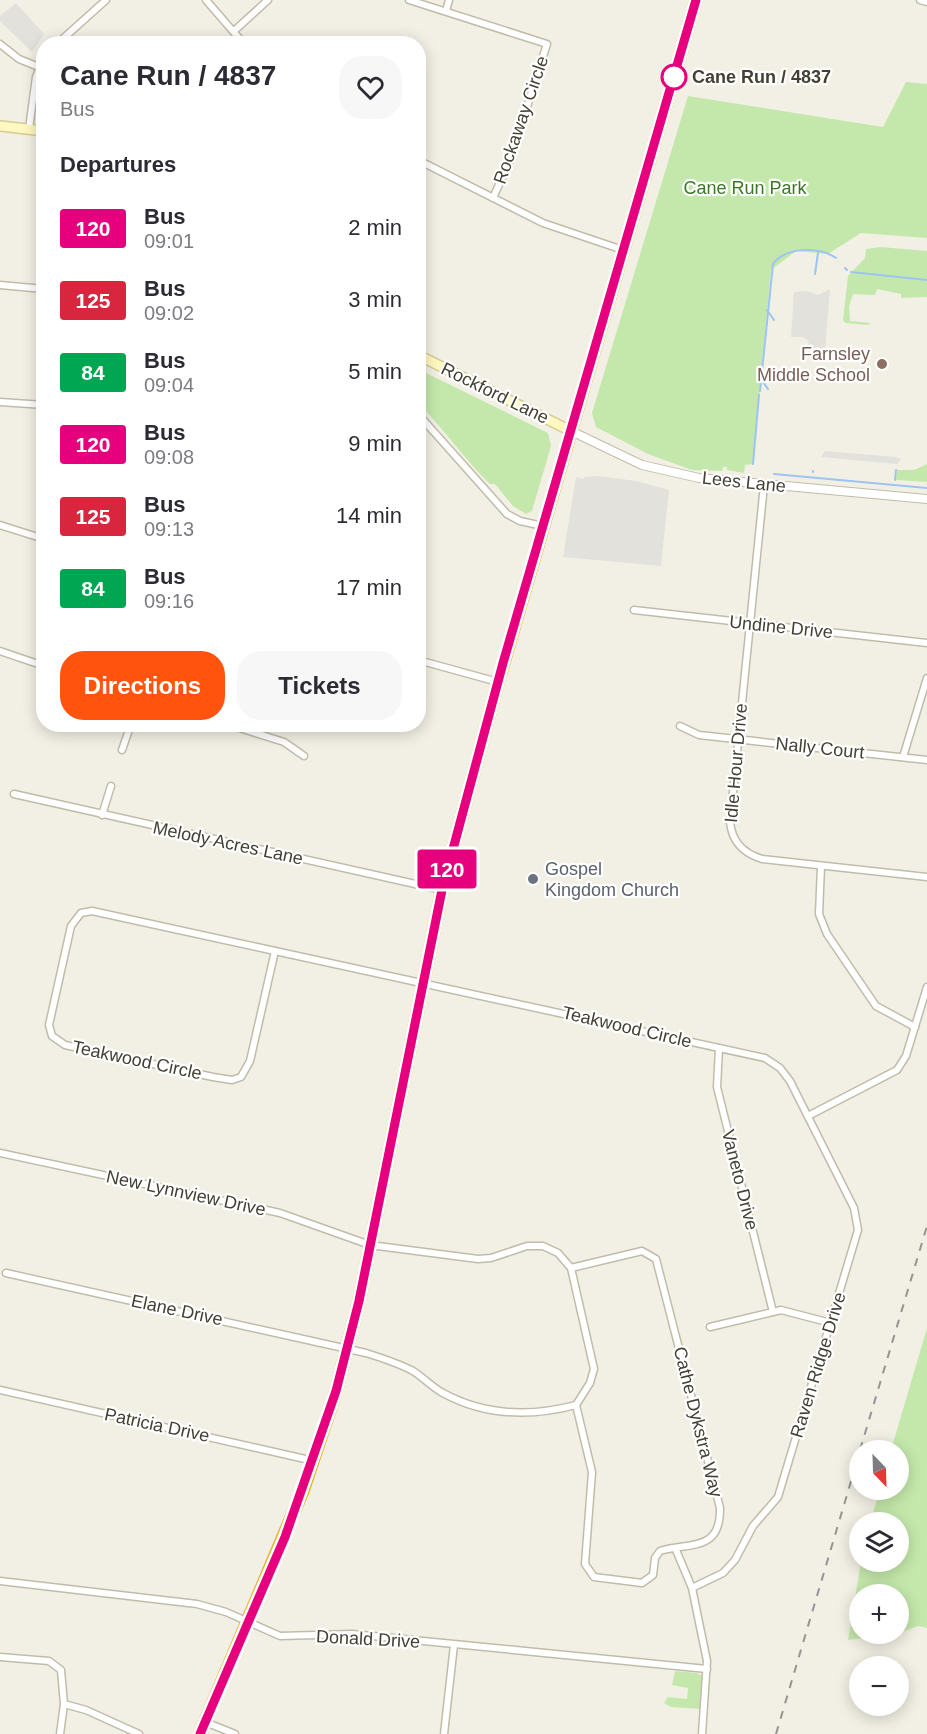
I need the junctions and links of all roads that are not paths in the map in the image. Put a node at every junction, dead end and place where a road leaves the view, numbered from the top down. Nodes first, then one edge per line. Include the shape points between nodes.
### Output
1 (106, 0) edge
2 (206, 0) edge
3 (268, 0) edge
4 (409, 0) edge
5 (449, 0) edge
6 (696, 0) edge
7 (920, 0) edge
8 (927, 2) edge
9 (446, 11) junction
10 (234, 31) junction
11 (66, 36) edge
12 (238, 36) edge
13 (0, 44) edge
14 (36, 66) edge
15 (36, 86) edge
16 (0, 126) edge
17 (29, 129) junction
18 (36, 130) edge
19 (426, 164) edge
20 (493, 198) junction
21 (623, 250) junction
22 (0, 285) edge
23 (36, 288) edge
24 (426, 359) edge
25 (0, 402) edge
26 (36, 404) edge
27 (426, 423) edge
28 (571, 430) junction
29 (764, 485) junction
30 (927, 499) edge
31 (0, 525) edge
32 (543, 526) junction
33 (36, 536) edge
34 (634, 610) dead end
35 (749, 623) junction
36 (927, 643) edge
37 (0, 651) edge
38 (426, 662) edge
39 (36, 663) edge
40 (927, 678) edge
41 (498, 682) junction
42 (680, 726) dead end
43 (128, 732) edge
44 (252, 732) edge
45 (738, 740) junction
46 (122, 750) dead end
47 (304, 756) dead end
48 (903, 757) junction
49 (927, 760) edge
50 (111, 786) dead end
51 (14, 794) dead end
52 (102, 815) junction
53 (821, 866) junction
54 (927, 877) edge
55 (442, 890) junction
56 (275, 951) junction
57 (422, 982) junction
58 (927, 987) edge
59 (915, 1027) junction
60 (719, 1048) junction
61 (808, 1116) junction
62 (0, 1153) edge
63 (369, 1245) junction
64 (571, 1268) junction
65 (6, 1273) dead end
66 (773, 1312) junction
67 (831, 1323) junction
68 (710, 1327) dead end
69 (348, 1348) junction
70 (0, 1390) edge
71 (576, 1405) junction
72 (314, 1461) junction
73 (676, 1550) junction
74 (0, 1581) edge
75 (692, 1588) junction
76 (248, 1622) junction
77 (454, 1645) junction
78 (0, 1657) edge
79 (707, 1669) junction
80 (64, 1704) junction
81 (205, 1722) junction
82 (60, 1734) edge
83 (139, 1734) edge
84 (200, 1734) edge
85 (235, 1734) edge
86 (444, 1734) edge
87 (702, 1734) edge

1 - 11 street
2 - 10 street
3 - 10 street
4 - 9 street, Rockaway Circle
5 - 9 street
6 - 21 highway
7 - 8 street
9 - 20 street, Rockaway Circle via 547,44 510,160
10 - 12 street
13 - 14 street
15 - 17 street
16 - 17 main road
17 - 18 main road
19 - 20 street
20 - 21 street via 565,232
21 - 28 highway
22 - 23 street
24 - 28 main road, Rockford Lane
25 - 26 street
27 - 32 street via 507,514
28 - 29 street, Lees Lane via 642,465 699,478
28 - 32 highway
29 - 30 street, Lees Lane
29 - 35 street, Idle Hour Drive
31 - 33 street
32 - 41 highway
34 - 35 street, Undine Drive
35 - 36 street, Undine Drive
35 - 45 street, Idle Hour Drive
37 - 39 street
38 - 41 street
40 - 48 street
41 - 55 highway
42 - 45 street, Nally Court via 699,735
43 - 46 street
44 - 47 street via 284,742
45 - 48 street, Nally Court
45 - 53 street, Idle Hour Drive via 730,822 736,842 747,853 762,859
48 - 49 street, Nally Court
50 - 52 street
51 - 52 street, Melody Acres Lane
52 - 55 street, Melody Acres Lane
53 - 54 street, Idle Hour Drive
53 - 59 street via 819,914 827,934 876,1006
55 - 57 highway
56 - 56 street, Teakwood Circle via 248,1068 238,1079 65,1045 54,1039 49,1030 71,926 81,913 92,911
56 - 57 street, Teakwood Circle
57 - 60 street, Teakwood Circle
57 - 63 highway
58 - 59 street
59 - 61 street via 897,1070
60 - 61 street, Teakwood Circle via 776,1064
60 - 66 street, Vaneto Drive via 717,1087
61 - 67 street, Raven Ridge Drive via 858,1222
62 - 63 street, New Lynnview Drive via 280,1213
63 - 64 street, New Lynnview Drive via 478,1259 526,1246 543,1246 558,1253
63 - 69 highway
64 - 71 street via 594,1369
64 - 73 street, Cathe Dykstra Way via 642,1251 652,1255 658,1265 720,1508 719,1524 708,1539
65 - 69 street, Elane Drive
66 - 67 street via 793,1311
66 - 68 street
67 - 75 street, Raven Ridge Drive via 778,1497 753,1526 723,1574
69 - 71 street via 394,1362 441,1392 490,1410 534,1413
69 - 72 highway
70 - 72 street, Patricia Drive
71 - 73 street, Cathe Dykstra Way via 592,1472 585,1564 589,1574 642,1583 653,1575 656,1554
72 - 76 highway
73 - 75 street
74 - 76 street, Donald Drive via 198,1604
75 - 79 street
76 - 77 street, Donald Drive via 284,1637 334,1633
76 - 81 highway
77 - 79 street, Donald Drive
77 - 86 street
78 - 80 street via 56,1665 64,1678
79 - 87 street
80 - 82 street
80 - 83 street
81 - 84 highway
81 - 85 street

